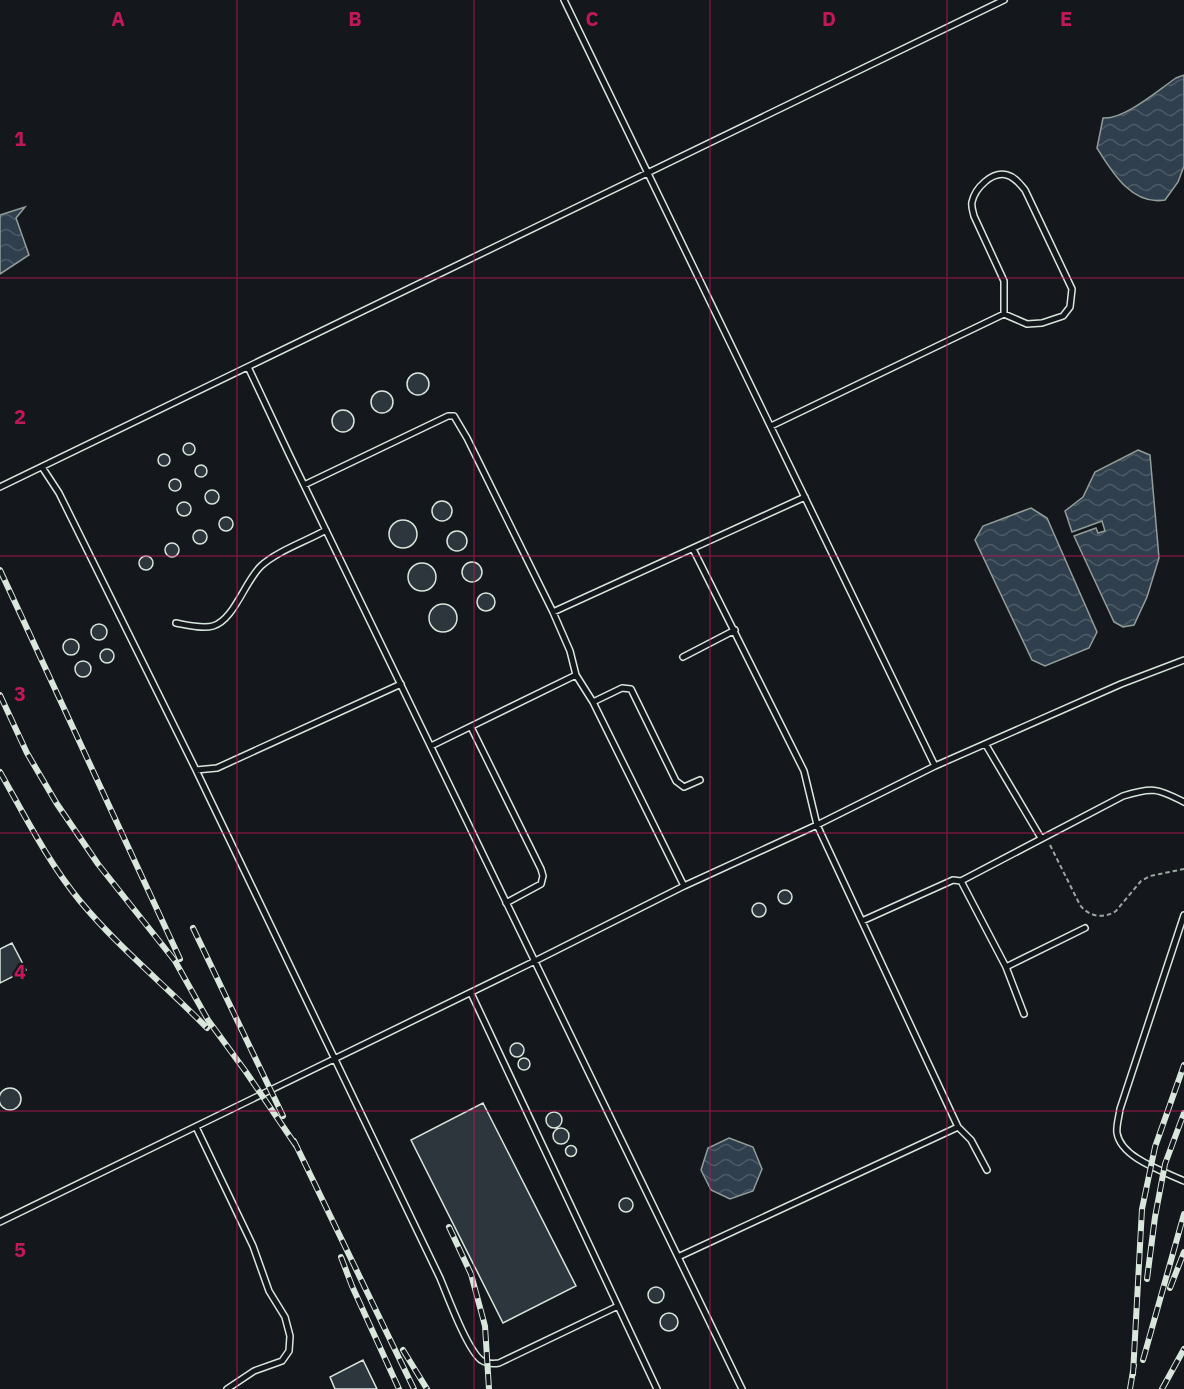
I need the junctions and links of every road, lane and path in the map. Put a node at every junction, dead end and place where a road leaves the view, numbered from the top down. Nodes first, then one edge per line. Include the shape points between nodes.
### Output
1 (564, 0) edge
2 (1004, 0) edge
3 (648, 173) junction
4 (1004, 314) junction
5 (248, 367) junction
6 (771, 426) junction
7 (42, 467) junction
8 (304, 485) junction
9 (0, 487) edge
10 (805, 497) junction
11 (326, 530) junction
12 (693, 549) junction
13 (554, 612) junction
14 (176, 623) dead end
15 (735, 630) junction
16 (683, 657) dead end
17 (1184, 660) edge
18 (576, 675) junction
19 (401, 684) junction
20 (593, 702) junction
21 (471, 727) junction
22 (986, 745) junction
23 (431, 746) junction
24 (935, 766) junction
25 (196, 770) junction
26 (699, 780) dead end
27 (1184, 802) edge
28 (817, 825) junction
29 (1041, 838) junction
30 (1184, 869) edge
31 (961, 881) junction
32 (684, 885) junction
33 (506, 903) junction
34 (1184, 915) edge
35 (862, 921) junction
36 (1085, 928) dead end
37 (535, 961) junction
38 (1006, 967) junction
39 (471, 993) junction
40 (1024, 1014) dead end
41 (334, 1059) junction
42 (196, 1127) junction
43 (958, 1127) junction
44 (987, 1170) dead end
45 (1184, 1181) edge
46 (0, 1222) edge
47 (678, 1257) junction
48 (618, 1306) junction
49 (228, 1389) edge
50 (657, 1389) edge
51 (741, 1389) edge

1 - 3 lane
2 - 3 lane
3 - 5 lane
3 - 6 lane
4 - 4 lane via 1028,324 1053,320 1070,307 1072,289 1025,190 1008,175 990,178 982,184 972,206 1004,281
4 - 6 lane
5 - 7 lane
5 - 8 lane
6 - 10 lane
7 - 9 lane
7 - 25 lane via 59,493
8 - 11 lane
8 - 13 lane via 454,416
10 - 12 lane
10 - 24 lane
11 - 14 lane via 262,565 228,615 213,626
11 - 19 lane
12 - 13 lane
12 - 15 lane
13 - 18 lane
15 - 16 lane
15 - 28 lane via 804,771
17 - 22 lane
18 - 20 lane
18 - 21 lane
19 - 23 lane
19 - 25 lane via 217,768
20 - 26 lane via 622,688 631,689 676,781 684,787
20 - 32 lane
21 - 23 lane
21 - 33 lane via 542,869 541,884
22 - 24 lane
22 - 29 lane
23 - 33 lane
24 - 28 lane
25 - 41 lane
27 - 29 lane via 1162,791 1144,789
28 - 32 lane
28 - 35 lane
29 - 30 path via 1049,843 1080,905 1097,915 1111,914 1150,876
29 - 31 lane
31 - 35 lane via 953,880
31 - 38 lane
32 - 37 lane
33 - 37 lane
34 - 45 lane via 1116,1131 1120,1145 1132,1156
35 - 43 lane
36 - 38 lane
37 - 39 lane
37 - 47 lane
38 - 40 lane
39 - 41 lane
39 - 48 lane
41 - 42 lane
41 - 48 lane via 472,1350 481,1360 499,1364
42 - 46 lane
42 - 49 lane via 253,1246 269,1291 285,1317 290,1336 282,1361 254,1371
43 - 44 lane via 971,1140
43 - 47 lane
47 - 51 lane
48 - 50 lane

